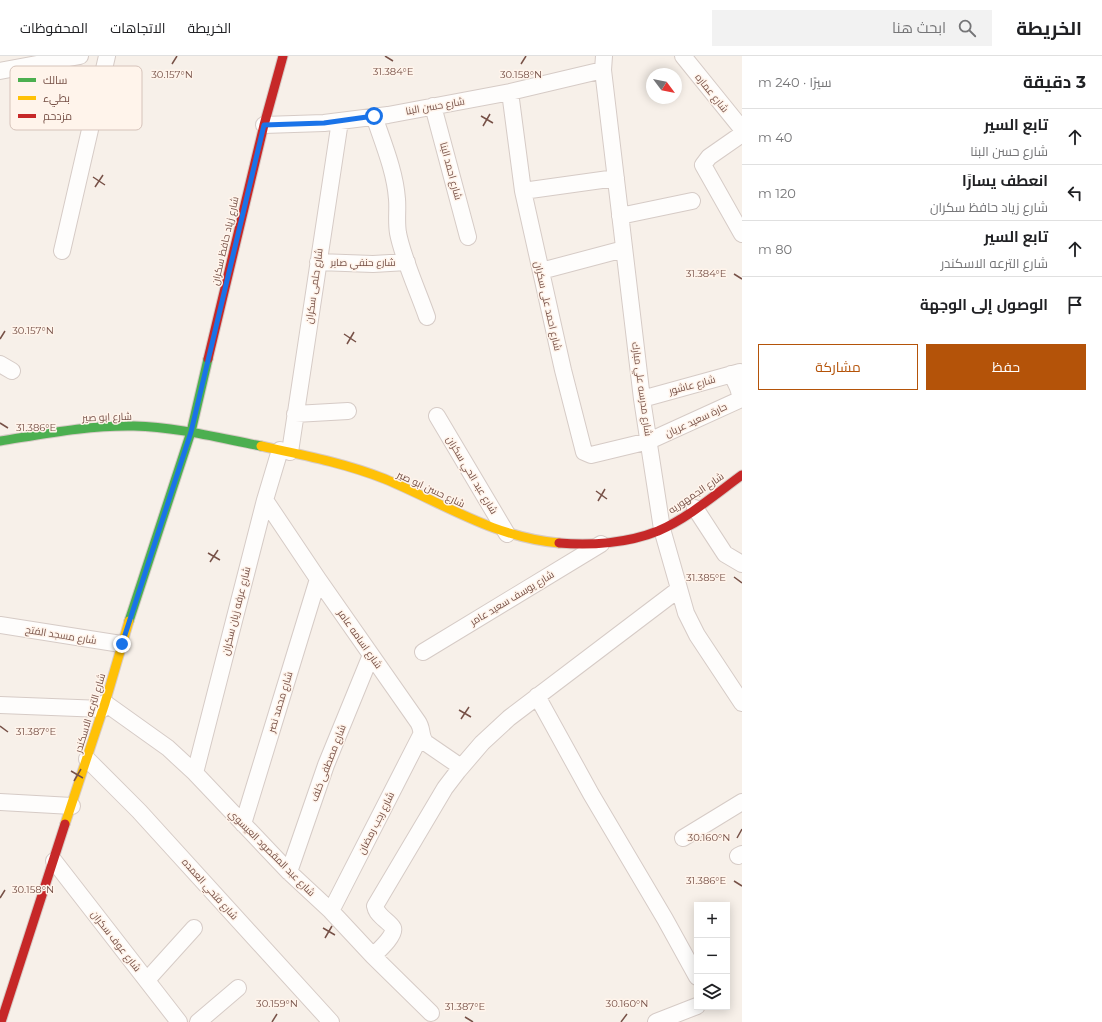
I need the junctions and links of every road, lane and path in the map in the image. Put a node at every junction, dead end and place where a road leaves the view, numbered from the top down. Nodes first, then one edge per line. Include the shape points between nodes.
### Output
1 (80, 56) edge
2 (107, 56) edge
3 (283, 56) edge
4 (683, 56) edge
5 (603, 63) edge
6 (27, 66) edge
7 (105, 66) edge
8 (10, 69) edge
9 (0, 71) edge
10 (510, 92) junction
11 (433, 106) junction
12 (374, 116) junction
13 (340, 121) junction
14 (264, 125) junction
15 (742, 129) edge
16 (90, 130) edge
17 (742, 134) edge
18 (616, 178) junction
19 (523, 191) junction
20 (692, 201) dead end
21 (620, 216) junction
22 (742, 234) edge
23 (468, 237) dead end
24 (624, 249) junction
25 (62, 251) dead end
26 (318, 262) junction
27 (407, 262) junction
28 (540, 271) junction
29 (427, 317) dead end
30 (737, 373) edge
31 (642, 399) junction
32 (348, 411) dead end
33 (295, 414) junction
34 (437, 416) dead end
35 (191, 432) junction
36 (0, 441) edge
37 (649, 441) junction
38 (285, 451) junction
39 (742, 475) edge
40 (265, 500) junction
41 (696, 508) junction
42 (662, 529) junction
43 (507, 534) junction
44 (601, 544) junction
45 (742, 564) edge
46 (318, 579) junction
47 (678, 589) junction
48 (0, 624) edge
49 (122, 644) junction
50 (424, 652) dead end
51 (371, 654) junction
52 (537, 696) junction
53 (742, 703) edge
54 (0, 705) edge
55 (104, 706) junction
56 (422, 736) junction
57 (88, 759) junction
58 (461, 767) junction
59 (195, 773) junction
60 (0, 802) edge
61 (742, 802) edge
62 (72, 806) junction
63 (243, 824) junction
64 (683, 838) dead end
65 (54, 861) junction
66 (289, 872) junction
67 (332, 911) junction
68 (194, 928) dead end
69 (373, 956) junction
70 (695, 974) edge
71 (147, 980) junction
72 (6, 983) edge
73 (238, 988) dead end
74 (694, 1007) edge
75 (430, 1014) dead end
76 (173, 1020) edge
77 (1, 1022) edge
78 (198, 1022) edge
79 (331, 1022) edge
80 (656, 1022) edge

1 - 6 street
2 - 7 street
3 - 14 street, شارع زياد حافظ سكران
4 - 15 street, شارع عماره
5 - 10 street, شارع حسن البنا
5 - 18 street, شارع مدرسه علي مبارك
8 - 9 street
10 - 11 street, شارع حسن البنا
10 - 19 street, شارع احمد على سكران
11 - 12 street, شارع حسن البنا
11 - 23 street, شارع احمد البنا
12 - 13 street, شارع حسن البنا
12 - 27 street via 393,177 398,233
13 - 14 street, شارع حسن البنا
13 - 26 street, شارع حلمى سكران
14 - 35 street, شارع زياد حافظ سكران
16 - 25 street
17 - 22 street via 709,157 703,165
18 - 19 street
18 - 21 street, شارع مدرسه علي مبارك
19 - 28 street, شارع احمد على سكران
20 - 21 street
21 - 24 street, شارع مدرسه علي مبارك
24 - 28 street
24 - 31 street, شارع مدرسه علي مبارك
26 - 27 street, شارع حنفي صابر
26 - 33 street, شارع حلمى سكران
27 - 29 street
28 - 37 street, شارع احمد على سكران via 584,452 591,456
30 - 31 street, شارع عاشور
30 - 37 street, حارة سعيد عريان via 741,396 739,400
31 - 37 street, شارع مدرسه علي مبارك
32 - 33 street
33 - 38 street, شارع حلمى سكران
34 - 43 street, شارع عبد الحي سكران
35 - 36 street, شارع ابو صير via 121,426 86,428
35 - 38 street, شارع حسن ابو صير
35 - 49 street, شارع الترعه الاسكندر
37 - 42 street, شارع مدرسه علي مبارك
38 - 40 street, شارع عرفه زيان سكران
38 - 43 street, شارع حسن ابو صير via 384,478
39 - 41 street, شارع الجمهوريه
40 - 46 street, شارع اسامه عامر
40 - 59 street, شارع عرفه زيان سكران
41 - 42 street, شارع الجمهوريه
41 - 45 street via 725,554
42 - 44 street, شارع حسن ابو صير
42 - 47 street, شارع مدرسه علي مبارك
43 - 44 street, شارع حسن ابو صير via 538,542
44 - 50 street, شارع يوسف سعيد عامر
46 - 51 street, شارع اسامه عامر
46 - 63 street, شارع محمد نصر
47 - 52 street
47 - 53 street, شارع مدرسه علي مبارك via 697,635
48 - 49 street, شارع مسجد الفتح
49 - 55 street, شارع الترعه الاسكندر
51 - 56 street, شارع اسامه عامر via 421,726
51 - 66 street, شارع مصطفى خلف via 326,765
52 - 58 street via 482,743
52 - 70 street
54 - 55 street
55 - 57 street, شارع الترعه الاسكندر
55 - 59 street, شارع عبد المقصود العيسوي via 168,748
56 - 58 street, شارع اسامه عامر via 426,743
56 - 67 street, شارع رجب رمضان
57 - 62 street, شارع الترعه الاسكندر
57 - 79 street, شارع فتحي العمده via 139,811
58 - 69 street via 445,788 375,906 376,912 394,928 394,932
59 - 63 street, شارع عبد المقصود العيسوي
60 - 62 street
61 - 64 street
62 - 65 street, شارع الترعه الاسكندر
63 - 66 street, شارع عبد المقصود العيسوي
65 - 71 street, شارع عوف سكران
65 - 72 street, شارع الترعه الاسكندر
66 - 67 street, شارع عبد المقصود العيسوي
67 - 69 street, شارع عبد المقصود العيسوي
68 - 71 street
69 - 75 street, شارع عبد المقصود العيسوي
71 - 76 street, شارع عوف سكران
72 - 77 street, شارع الترعه الاسكندر
73 - 78 street
74 - 80 street

